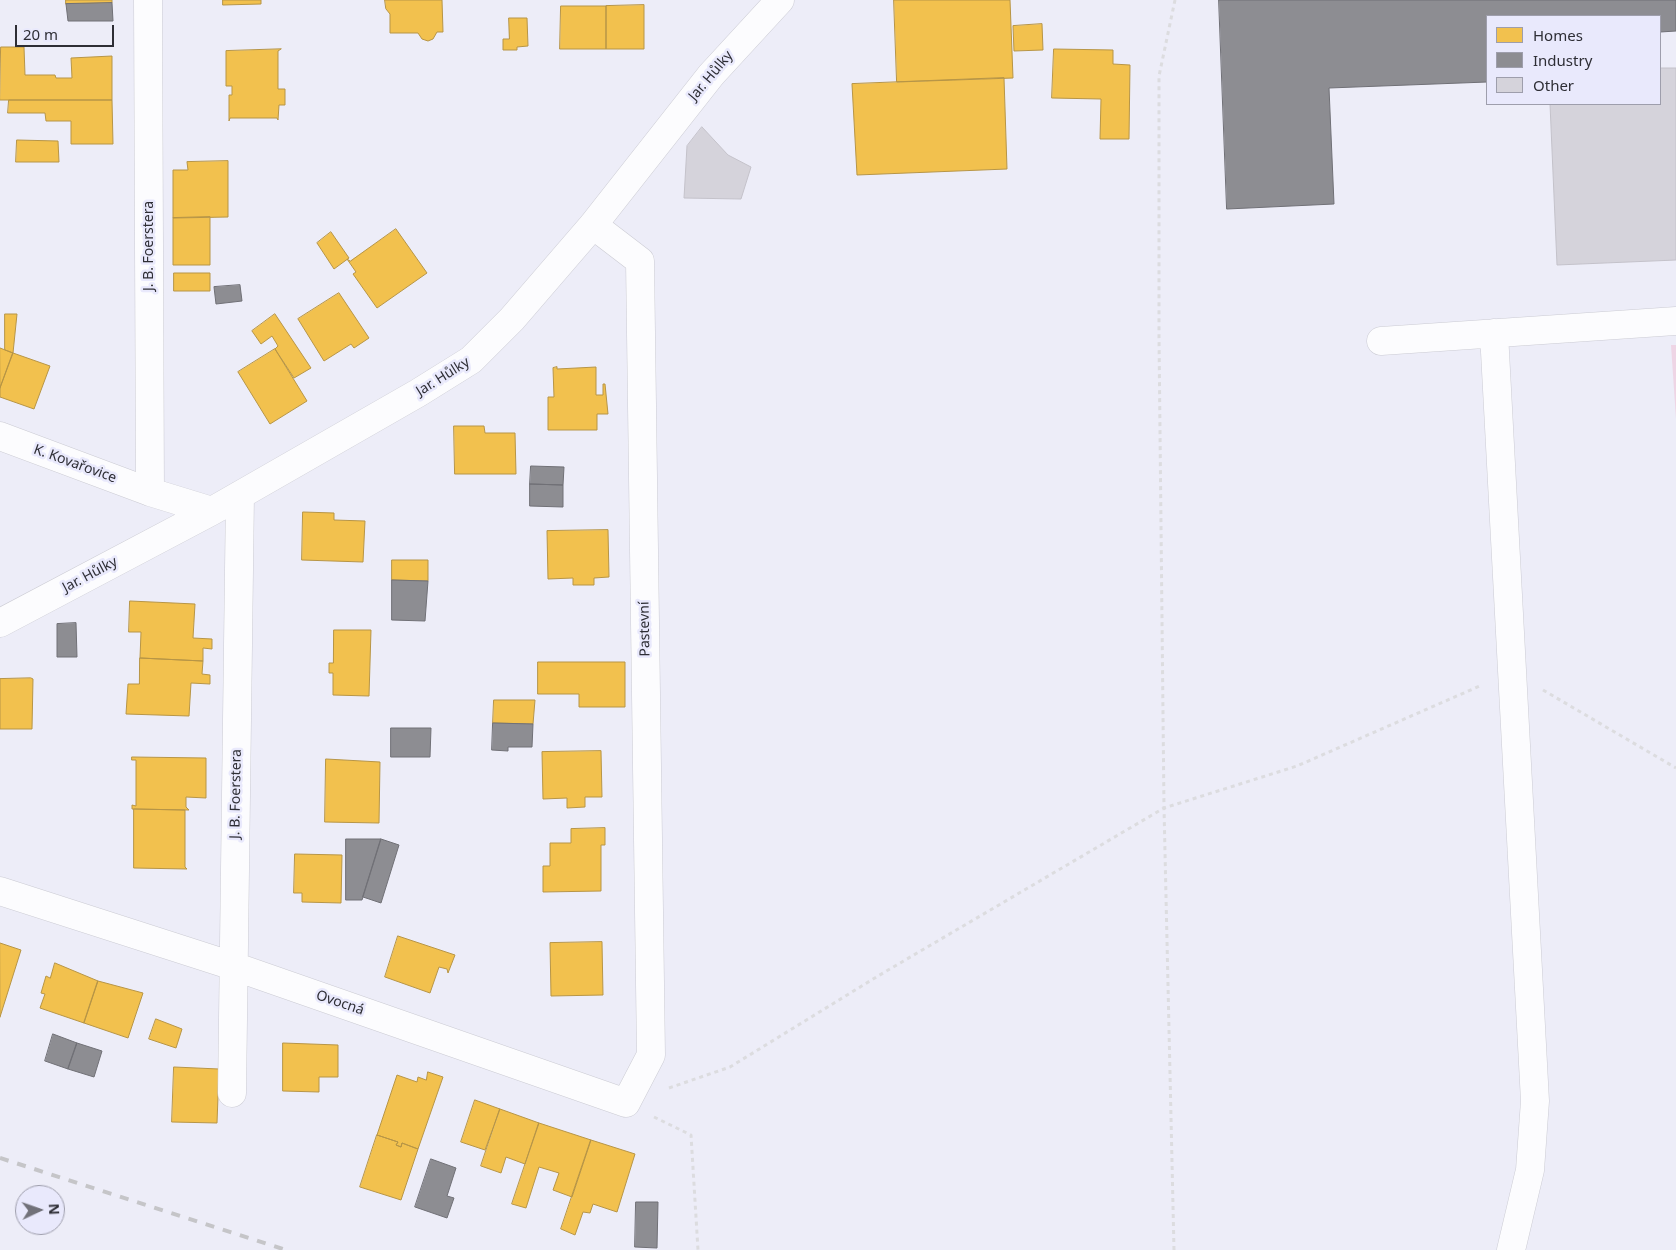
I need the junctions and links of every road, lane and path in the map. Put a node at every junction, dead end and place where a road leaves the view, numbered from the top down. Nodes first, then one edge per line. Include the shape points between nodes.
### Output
1 (148, 0) edge
2 (780, 0) edge
3 (1175, 0) edge
4 (593, 225) junction
5 (1676, 320) edge
6 (1494, 333) junction
7 (1381, 341) dead end
8 (0, 436) edge
9 (150, 492) junction
10 (240, 495) junction
11 (212, 511) junction
12 (0, 623) edge
13 (1512, 672) junction
14 (1676, 768) edge
15 (1164, 808) junction
16 (0, 891) edge
17 (233, 966) junction
18 (232, 1093) dead end
19 (626, 1103) junction
20 (698, 1250) edge
21 (1174, 1250) edge
22 (1511, 1250) edge

1 - 9 street, J. B. Foerstera
2 - 4 street, Jar. Hůlky via 711,75
3 - 15 path via 1159,76
4 - 10 street, Jar. Hůlky via 512,319 471,360
4 - 19 street, Pastevní via 640,261 651,1055
5 - 6 street
6 - 7 street
6 - 13 street
8 - 9 street, K. Kovařovice
9 - 11 street, K. Kovařovice
10 - 11 street, Jar. Hůlky
10 - 17 street, J. B. Foerstera
11 - 12 street, Jar. Hůlky
13 - 14 path
13 - 15 path via 1297,766
13 - 22 street via 1534,1101 1530,1170
15 - 19 path via 730,1067
15 - 21 path
16 - 17 street, Ovocná
17 - 18 street, J. B. Foerstera
17 - 19 street, Ovocná
19 - 20 path via 691,1135

